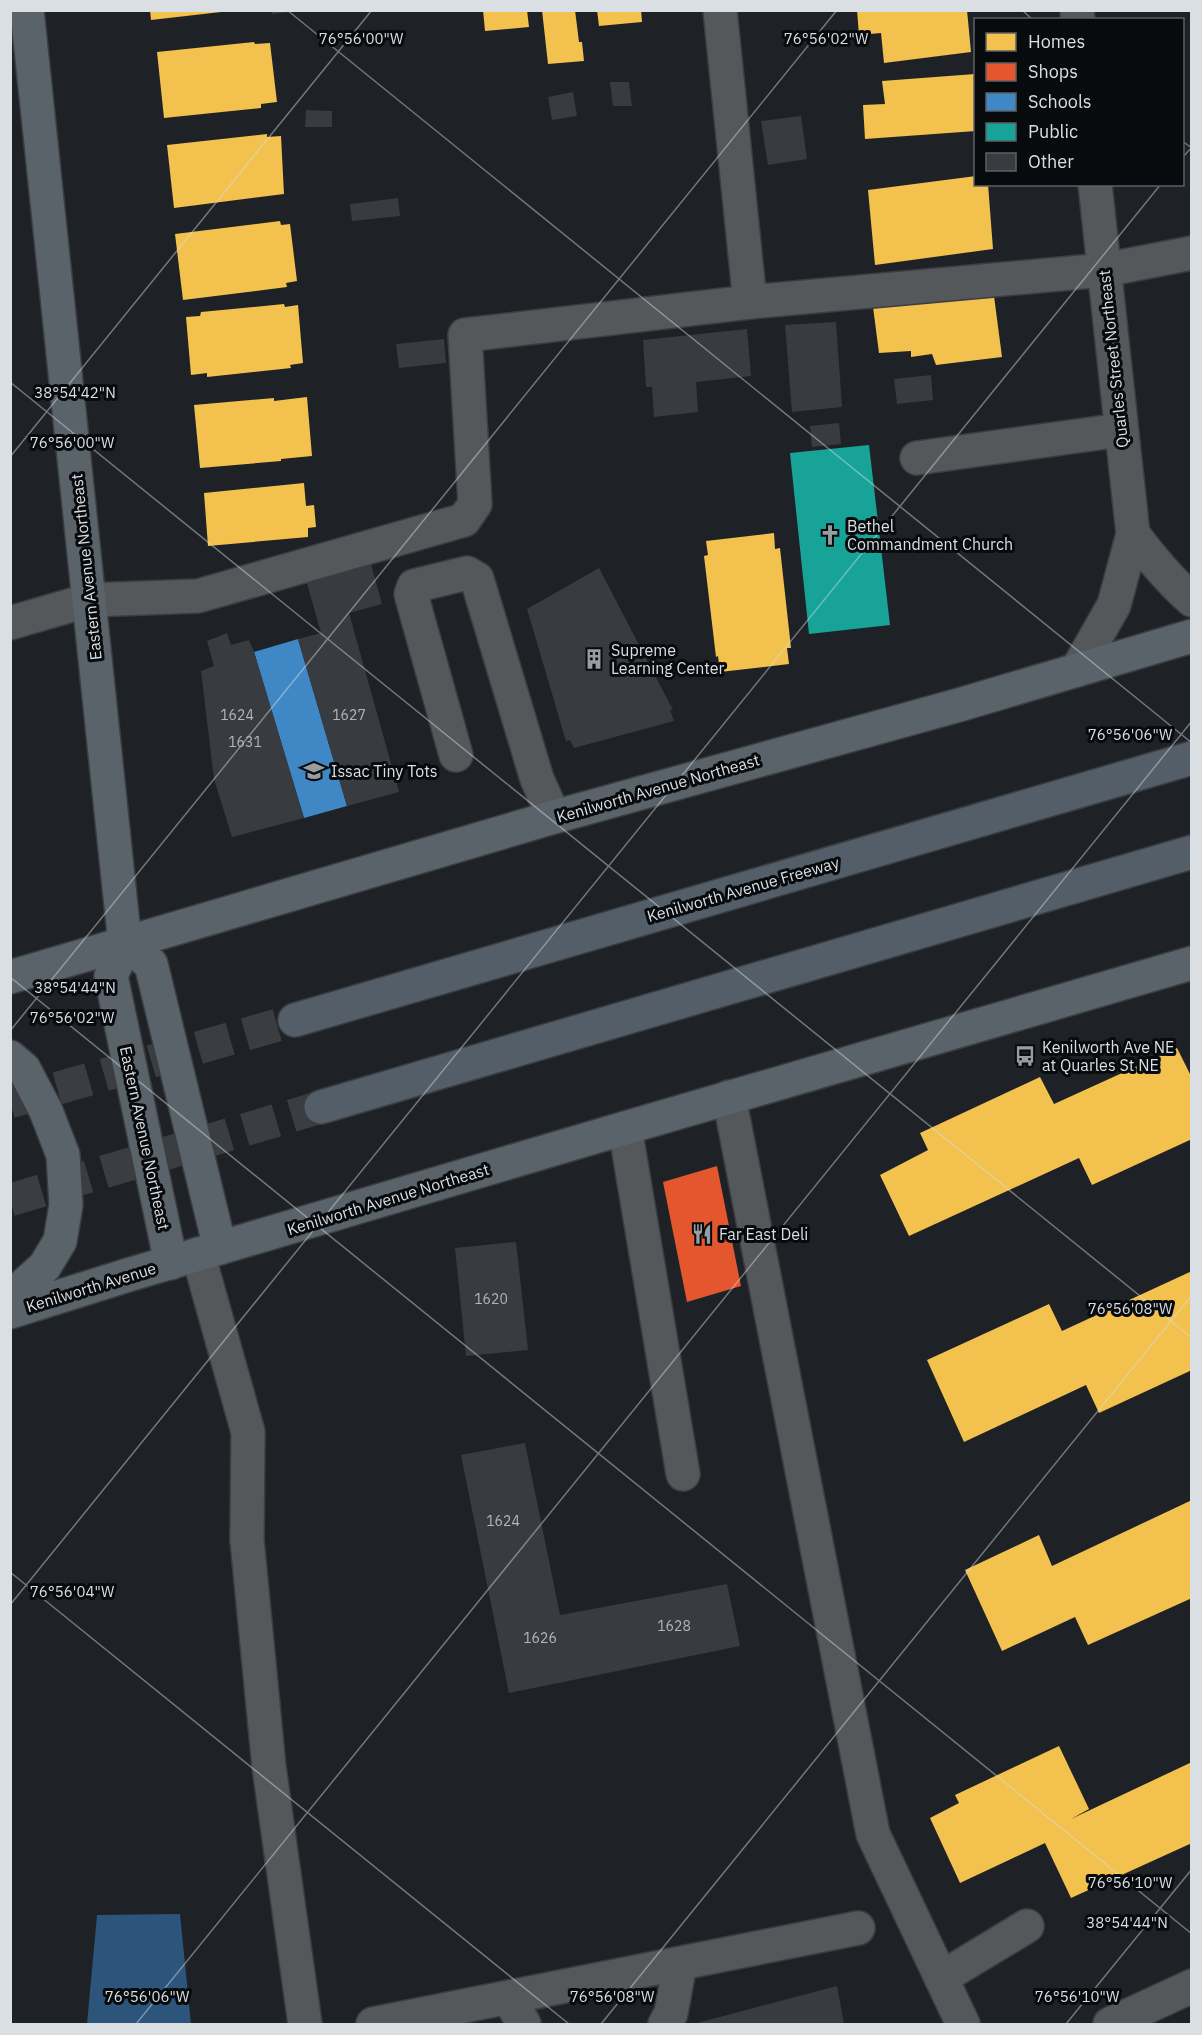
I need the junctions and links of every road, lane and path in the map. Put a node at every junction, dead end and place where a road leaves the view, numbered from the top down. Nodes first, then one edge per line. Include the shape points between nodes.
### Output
1 (27, 10) edge
2 (720, 10) edge
3 (1095, 186) edge
4 (1191, 253) edge
5 (1104, 270) junction
6 (750, 302) junction
7 (1121, 430) junction
8 (917, 458) dead end
9 (1133, 534) junction
10 (89, 600) junction
11 (1191, 600) edge
12 (10, 623) edge
13 (1191, 636) edge
14 (1077, 670) junction
15 (456, 755) dead end
16 (1191, 758) edge
17 (554, 817) junction
18 (1191, 852) edge
19 (125, 944) junction
20 (1191, 963) edge
21 (10, 977) edge
22 (295, 1020) tunnel mouth
23 (10, 1057) edge
24 (729, 1097) junction
25 (321, 1107) tunnel mouth
26 (625, 1128) junction
27 (196, 1255) junction
28 (10, 1298) edge
29 (10, 1312) edge
30 (683, 1474) dead end
31 (1027, 1926) dead end
32 (858, 1928) dead end
33 (680, 1964) junction
34 (941, 1978) junction
35 (1191, 1986) edge
36 (516, 2011) edge
37 (305, 2025) edge
38 (373, 2025) edge
39 (665, 2025) edge
40 (963, 2025) edge
41 (1110, 2025) edge

1 - 10 main road, Eastern Avenue Northeast
2 - 6 street
3 - 5 street, Quarles Street Northeast
4 - 5 street
5 - 6 street
5 - 7 street, Quarles Street Northeast
6 - 10 street via 465,335 475,504 464,520 198,596
7 - 8 street
7 - 9 street, Quarles Street Northeast
9 - 11 street, Quarles Street Northeast via 1151,560
9 - 14 street, Quarles Street Northeast via 1114,605
10 - 12 street
10 - 19 main road, Eastern Avenue Northeast
13 - 14 main road, Kenilworth Avenue Northeast
14 - 17 main road, Kenilworth Avenue Northeast
15 - 17 street via 411,594 414,586 467,573 477,579 537,779
16 - 22 highway, Kenilworth Avenue Freeway
17 - 19 main road, Kenilworth Avenue Northeast
18 - 25 highway
19 - 21 main road
19 - 27 main road, Eastern Avenue Northeast via 111,976
19 - 27 main road via 151,964
20 - 24 main road, Kenilworth Avenue Northeast
23 - 28 main road via 24,1069 46,1110 63,1155 66,1205 60,1241 45,1266
24 - 26 main road, Kenilworth Avenue Northeast
24 - 34 street via 873,1834
26 - 27 main road, Kenilworth Avenue Northeast
26 - 30 street
27 - 29 main road, Kenilworth Avenue
27 - 37 street via 248,1432 247,1540 268,1767
31 - 34 street
32 - 33 street
33 - 36 street
33 - 39 street
34 - 40 street
35 - 41 street
36 - 38 street

